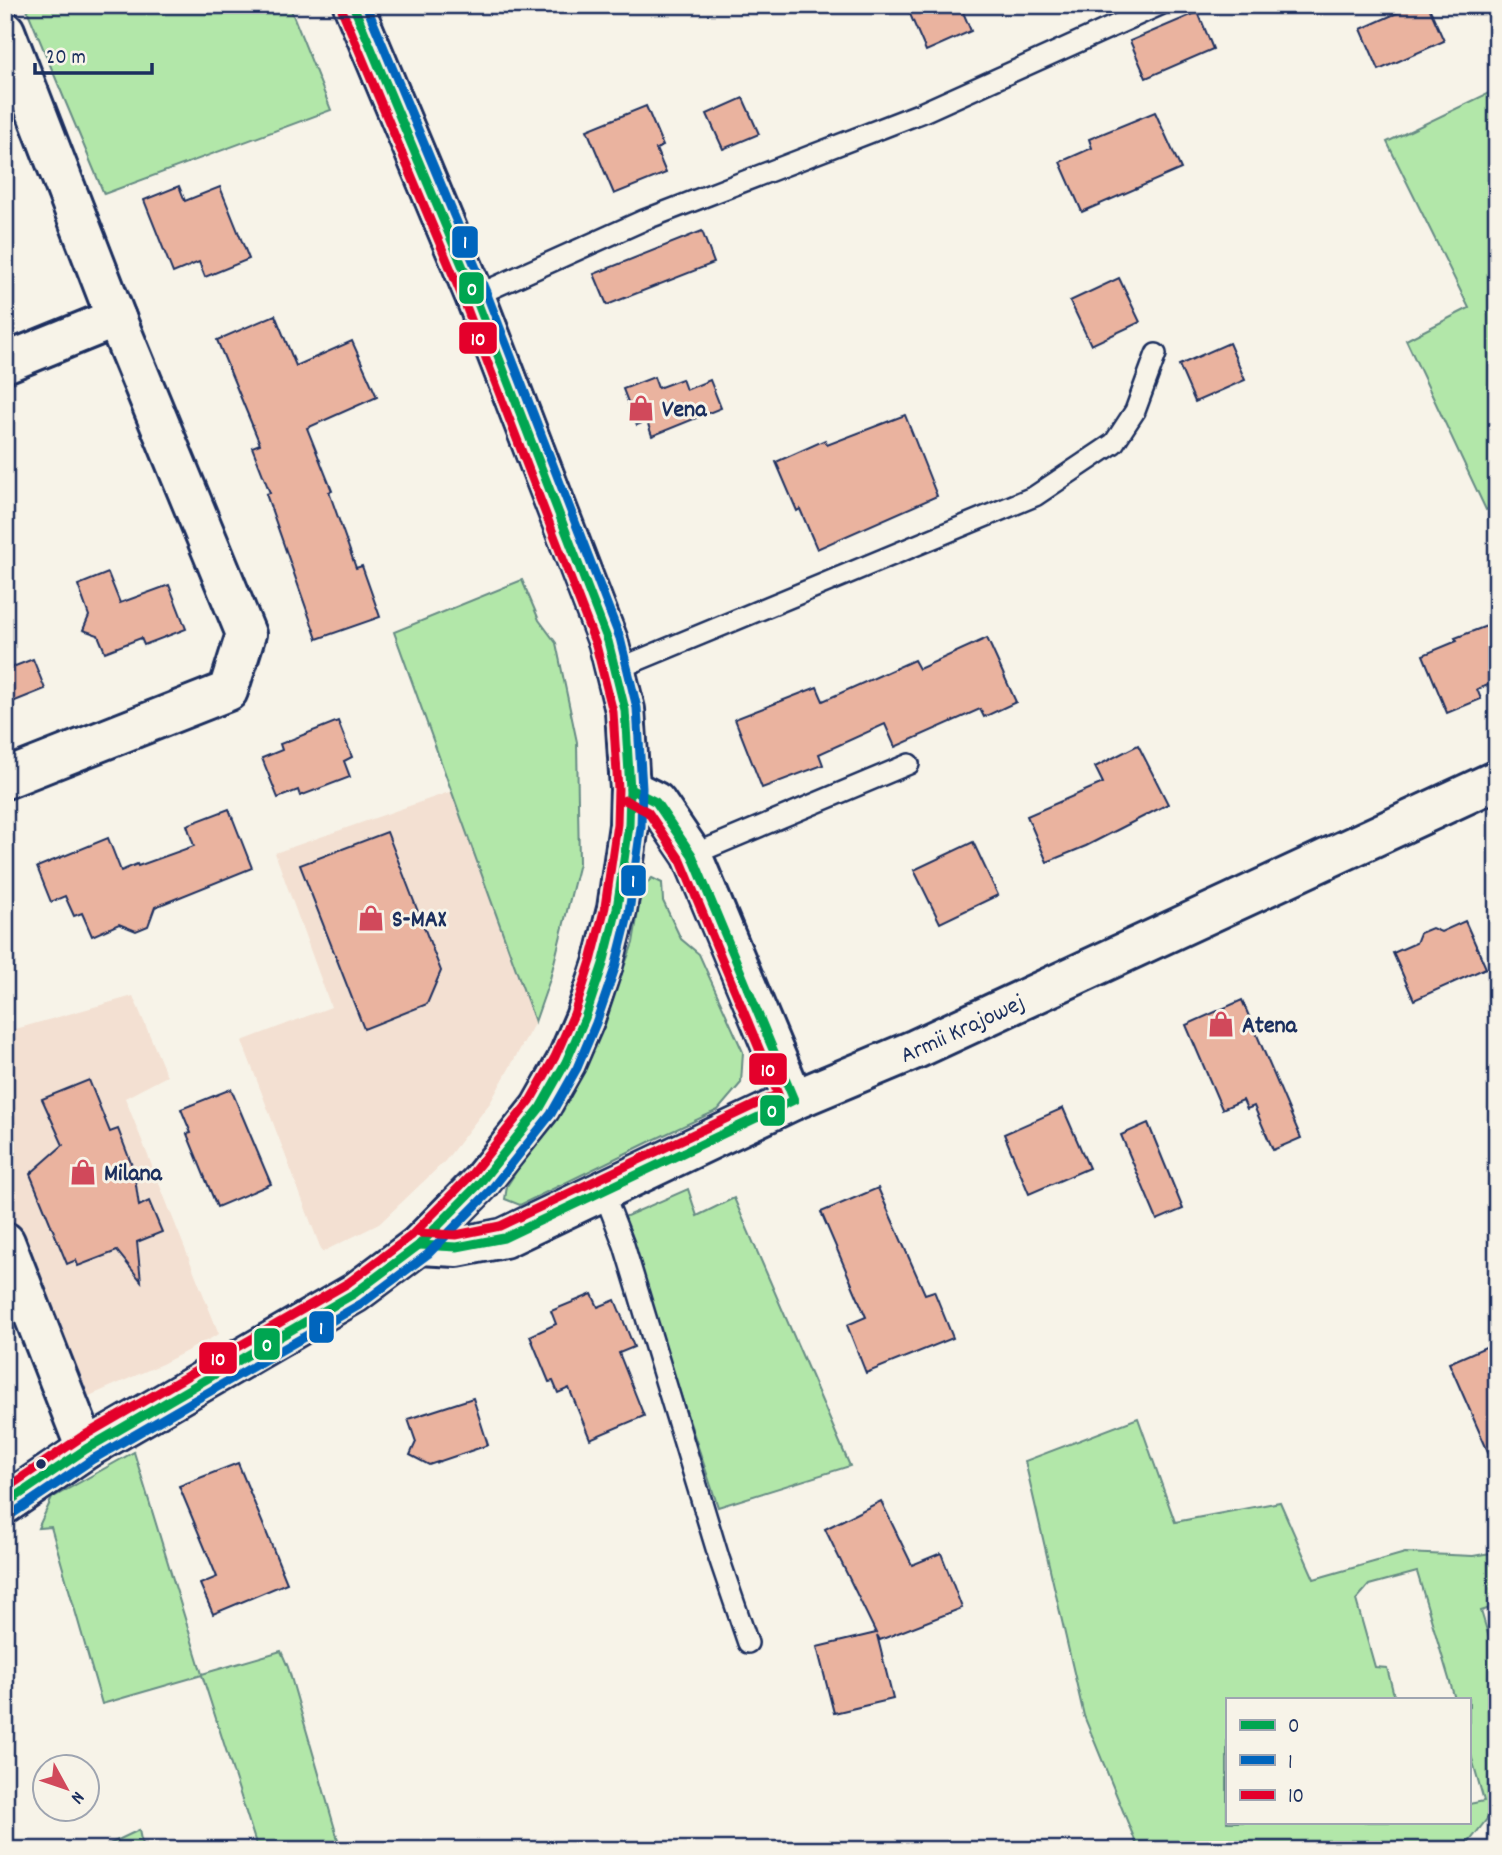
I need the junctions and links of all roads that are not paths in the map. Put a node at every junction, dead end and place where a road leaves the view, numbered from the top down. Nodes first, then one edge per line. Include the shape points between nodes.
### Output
1 (353, 5) edge
2 (1160, 5) edge
3 (5, 31) edge
4 (475, 296) junction
5 (116, 318) junction
6 (1156, 354) dead end
7 (5, 363) edge
8 (615, 670) junction
9 (909, 764) dead end
10 (5, 779) edge
11 (1497, 780) edge
12 (630, 789) junction
13 (692, 855) junction
14 (794, 1100) junction
15 (603, 1191) junction
16 (5, 1242) edge
17 (419, 1245) junction
18 (86, 1449) junction
19 (5, 1504) edge
20 (748, 1643) dead end

1 - 4 street
2 - 4 lane via 920,113 644,220
3 - 5 street
4 - 8 street via 608,641
5 - 7 street
5 - 10 street via 246,635 228,691
6 - 8 lane via 1135,411 1114,443 1035,496
8 - 12 street via 625,710
9 - 13 lane
11 - 14 street, Armii Krajowej via 916,1049
12 - 13 street via 656,802
12 - 17 street via 617,909 603,964 566,1062 510,1148
13 - 14 street
14 - 15 street, Armii Krajowej
15 - 17 street, Armii Krajowej via 504,1238 457,1247
15 - 20 lane via 624,1245
16 - 18 street
17 - 18 street via 355,1293
18 - 19 street

